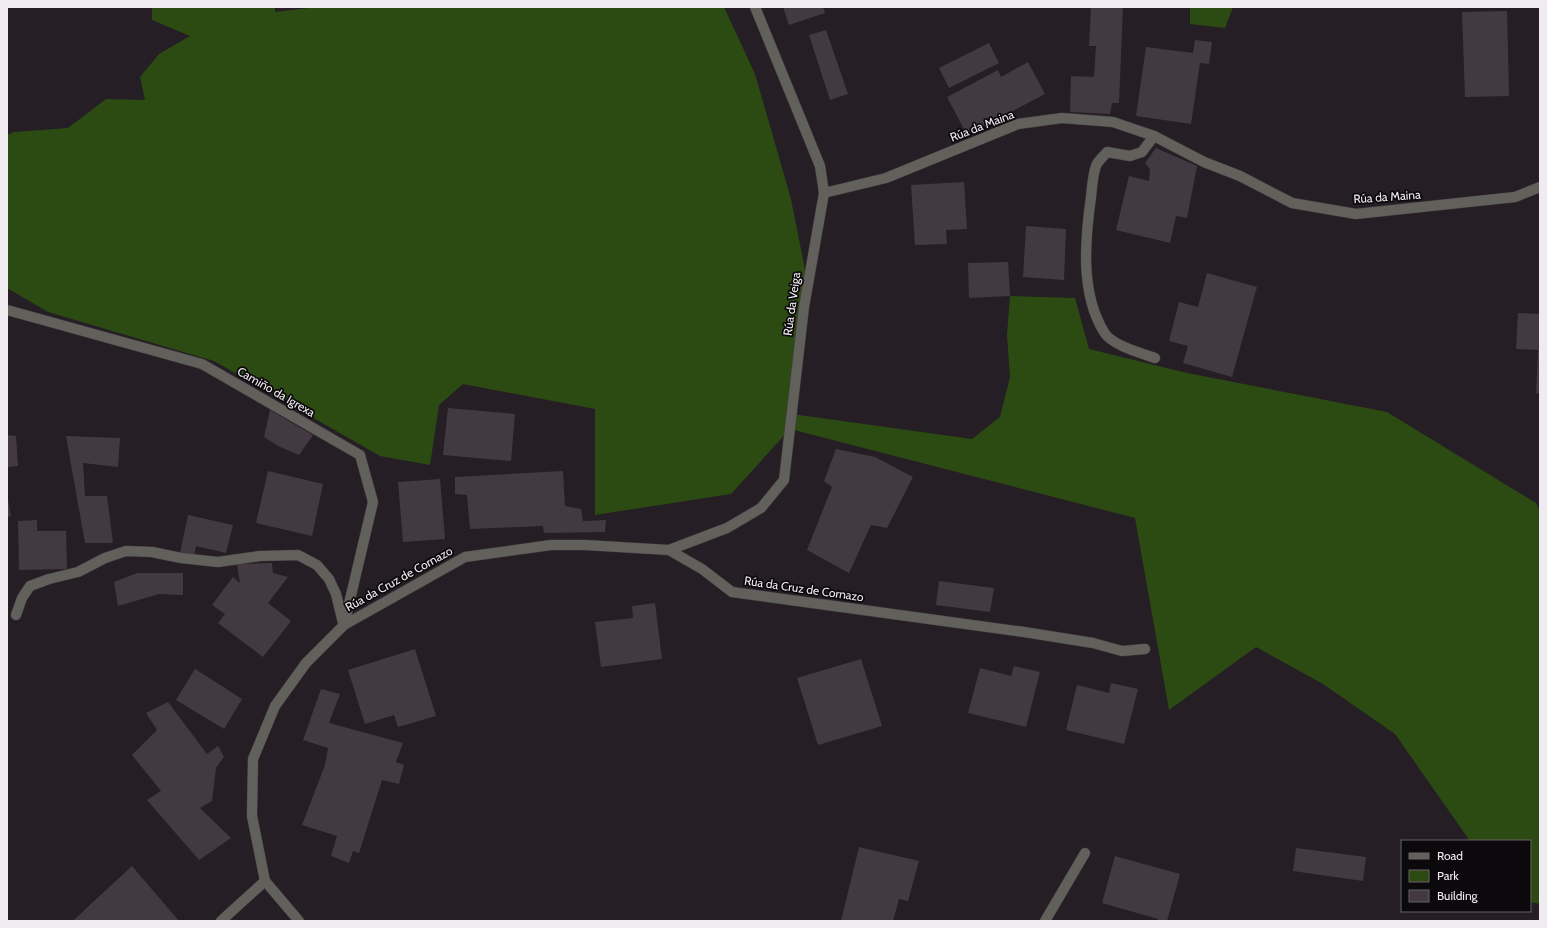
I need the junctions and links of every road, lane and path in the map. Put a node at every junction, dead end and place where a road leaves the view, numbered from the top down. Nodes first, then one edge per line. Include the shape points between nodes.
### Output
1 (755, 7) edge
2 (1154, 136) junction
3 (1540, 187) edge
4 (824, 193) junction
5 (7, 310) edge
6 (1155, 358) dead end
7 (669, 550) junction
8 (16, 615) dead end
9 (344, 625) junction
10 (1145, 650) dead end
11 (1085, 853) dead end
12 (265, 881) junction
13 (221, 921) edge
14 (299, 921) edge
15 (1045, 921) edge

1 - 4 street, Rúa da Veiga via 820,166
2 - 3 street, Rúa da Maina via 1292,202 1356,214 1515,197
2 - 4 street, Rúa da Maina via 1113,122 1062,118 1018,124 886,178
2 - 6 street via 1142,152 1130,156 1107,152 1096,165 1086,227 1086,262 1088,286 1104,333 1120,345
4 - 7 street, Rúa da Veiga via 804,307 784,480 761,508 727,528
5 - 9 street, Camiño da Igrexa via 202,364 360,455 373,502
7 - 9 street, Rúa da Cruz de Cornazo via 585,545 551,546 465,557
7 - 10 street, Rúa da Cruz de Cornazo via 702,568 732,592 1024,632 1093,643 1122,651
8 - 9 street, Rúa da Cruz de Cornazo via 30,586 78,572 126,550 218,562 260,556 298,556 317,565 330,579
9 - 12 street, Rúa da Cruz de Cornazo via 306,663 275,706 253,759 252,816
11 - 15 street
12 - 13 street
12 - 14 street

